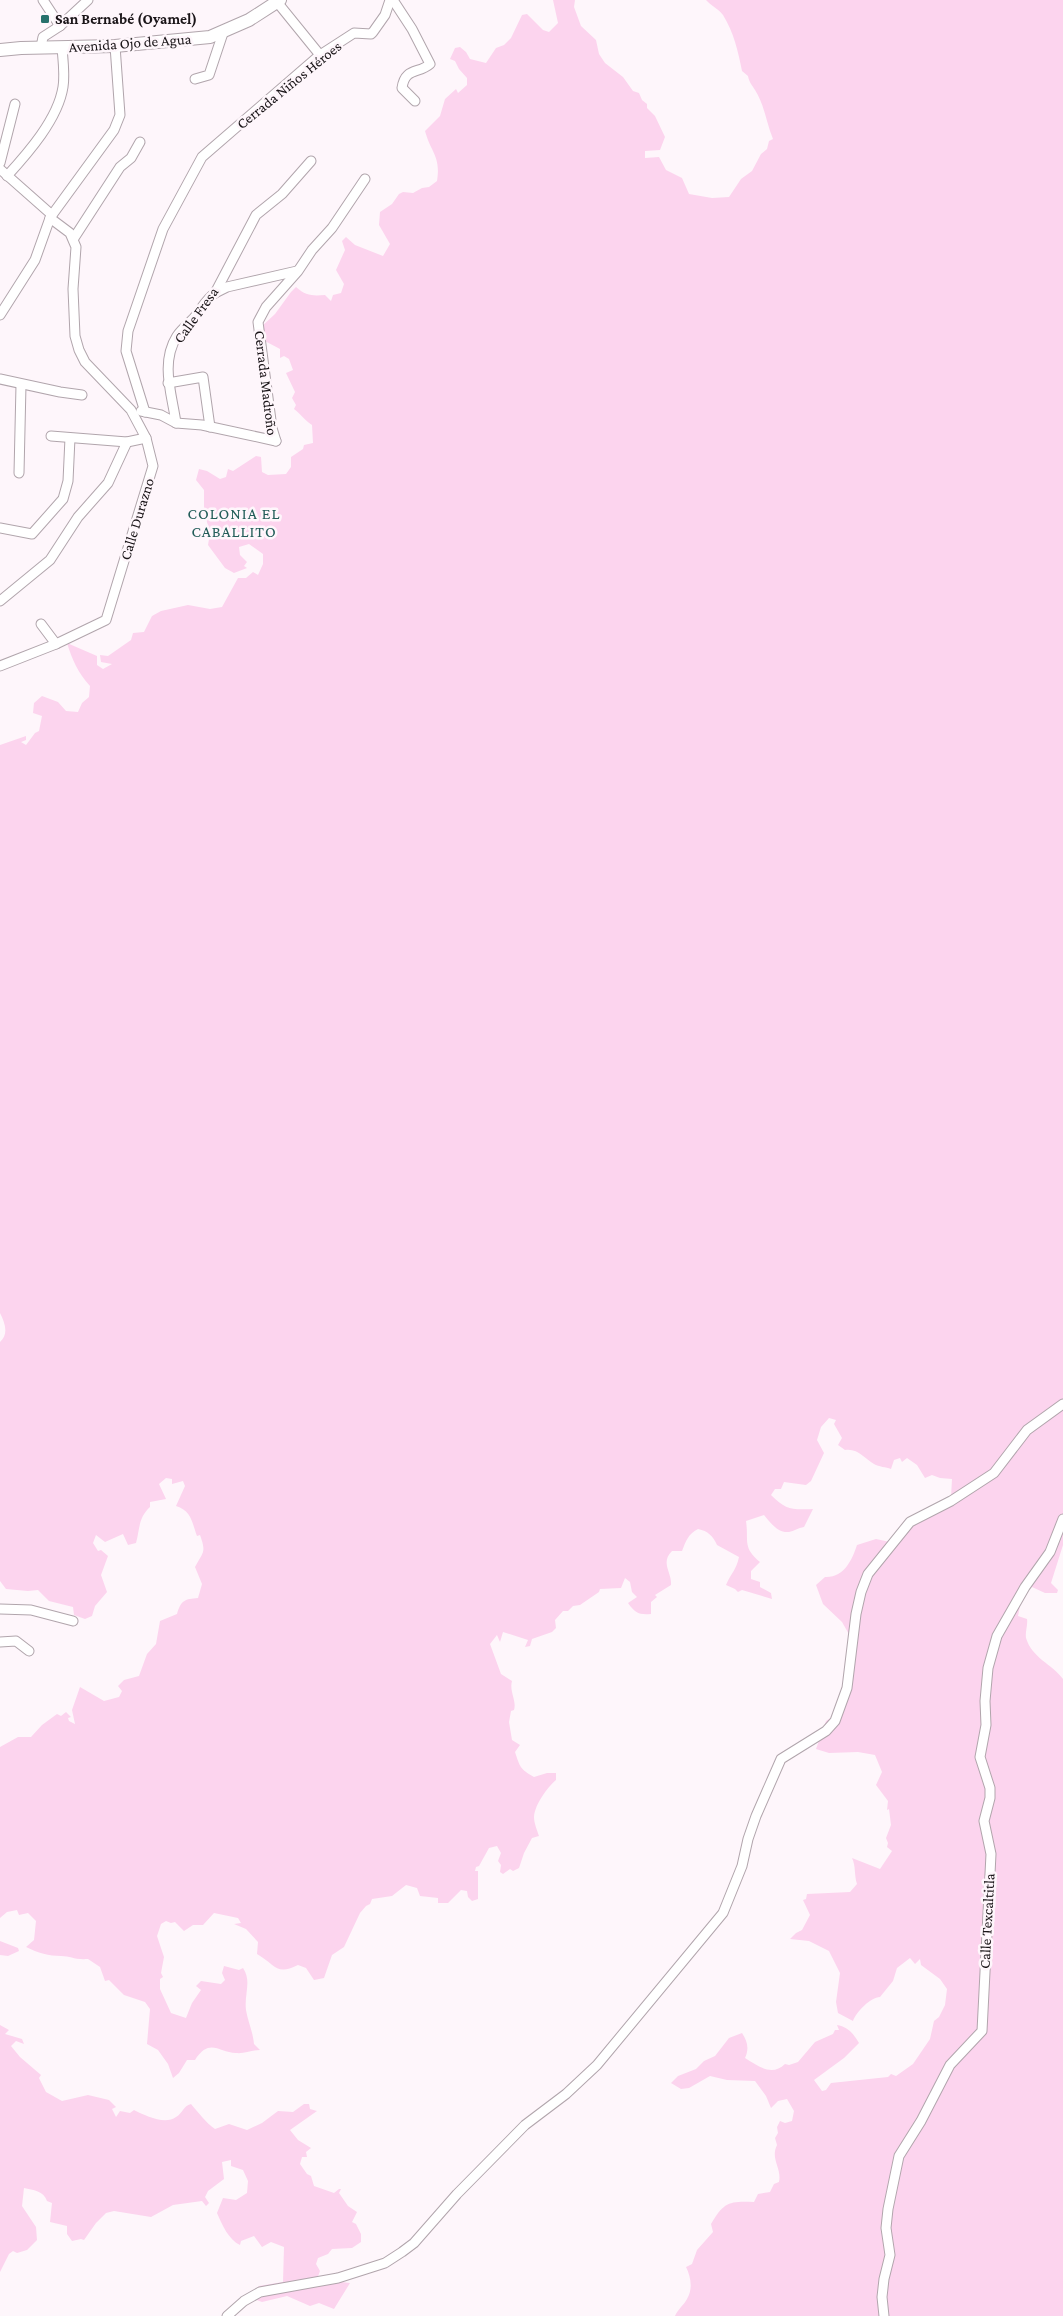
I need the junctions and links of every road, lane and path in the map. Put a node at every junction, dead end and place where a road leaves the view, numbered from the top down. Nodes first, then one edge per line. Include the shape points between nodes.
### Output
1 (43, 0) edge
2 (88, 0) edge
3 (392, 0) edge
4 (278, 1) edge
5 (60, 26) junction
6 (223, 33) junction
7 (115, 46) junction
8 (41, 47) junction
9 (62, 48) junction
10 (0, 50) edge
11 (320, 56) junction
12 (195, 79) dead end
13 (415, 101) dead end
14 (15, 104) dead end
15 (140, 142) dead end
16 (311, 161) dead end
17 (0, 163) edge
18 (3, 172) edge
19 (365, 179) dead end
20 (51, 216) junction
21 (74, 238) junction
22 (298, 271) junction
23 (215, 293) junction
24 (0, 315) edge
25 (0, 379) edge
26 (168, 383) junction
27 (21, 385) junction
28 (82, 395) dead end
29 (131, 410) junction
30 (145, 412) junction
31 (176, 422) junction
32 (210, 427) junction
33 (50, 436) dead end
34 (70, 438) junction
35 (146, 438) junction
36 (126, 442) junction
37 (19, 473) dead end
38 (0, 528) edge
39 (0, 601) edge
40 (41, 624) dead end
41 (56, 644) junction
42 (0, 666) edge
43 (1063, 1404) edge
44 (1063, 1519) edge
45 (0, 1609) edge
46 (73, 1621) dead end
47 (0, 1642) edge
48 (29, 1651) dead end
49 (228, 2316) edge
50 (884, 2316) edge

1 - 5 street
2 - 5 street
3 - 11 street, Cerrada Niños Héroes via 373,32 354,33
3 - 13 street via 430,64 416,69 403,82 402,88
4 - 6 street, Avenida Ojo de Agua
4 - 11 street
5 - 8 street via 43,37
6 - 7 street, Avenida Ojo de Agua
6 - 12 street via 209,75
7 - 9 street, Avenida Ojo de Agua
7 - 20 street via 120,116 114,130
8 - 9 street, Avenida Ojo de Agua
8 - 10 street, Avenida Ojo de Agua
9 - 18 street via 63,87 57,106 30,151
11 - 30 street, Cerrada Niños Héroes via 202,156 163,229 128,331 126,351
14 - 17 street
15 - 21 street
16 - 23 street, Calle Fresa via 282,194 256,214
18 - 20 street
19 - 22 street, Cerrada Madroño
20 - 21 street
20 - 24 street via 35,260
21 - 29 street, Calle Durazno via 75,336 79,350 85,362
22 - 23 street via 227,286
22 - 32 street, Cerrada Madroño via 266,306 258,322 276,441
23 - 26 street, Calle Fresa via 177,336 168,356
25 - 27 street
26 - 31 street, Calle Fresa
26 - 32 street via 202,377
27 - 28 street
27 - 37 street
29 - 30 street
29 - 35 street, Calle Durazno
30 - 31 street via 161,414
31 - 32 street, Cerrada Madroño
33 - 34 street
34 - 36 street
34 - 38 street via 68,481 63,499 32,534
35 - 36 street
35 - 41 street, Calle Durazno via 153,466 106,620
36 - 39 street via 108,482 78,517 50,560
40 - 41 street
41 - 42 street, Calle Durazno
43 - 49 street via 1027,1430 994,1473 951,1502 910,1522 868,1574 856,1614 847,1688 835,1720 826,1731 781,1759 756,1816 742,1866 723,1913 597,2065 526,2125 402,2252 385,2263 338,2278 260,2292
44 - 50 street, Calle Texcaltitla via 1050,1552 997,1636 988,1668 986,1725 980,1757 990,1788 984,1821 990,1854 982,2031 950,2065 922,2121 899,2156 886,2228 890,2255 882,2297
45 - 46 street via 31,1610
47 - 48 street via 16,1641

